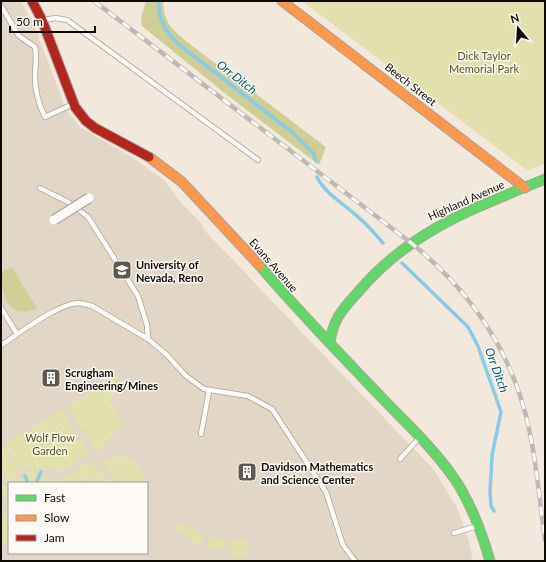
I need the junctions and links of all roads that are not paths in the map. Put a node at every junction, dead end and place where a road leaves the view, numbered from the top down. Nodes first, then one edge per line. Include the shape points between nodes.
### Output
1 (32, 1) edge
2 (282, 1) edge
3 (1, 6) edge
4 (42, 20) junction
5 (74, 103) junction
6 (258, 160) dead end
7 (545, 179) edge
8 (40, 188) dead end
9 (525, 188) junction
10 (89, 198) dead end
11 (54, 220) dead end
12 (1, 308) edge
13 (17, 334) junction
14 (148, 339) junction
15 (330, 344) junction
16 (1, 345) edge
17 (209, 391) junction
18 (201, 434) dead end
19 (419, 437) junction
20 (400, 459) dead end
21 (479, 526) junction
22 (454, 533) dead end
23 (355, 561) edge
24 (490, 561) edge

1 - 4 street, Evans Avenue
2 - 9 street, Beech Street
3 - 5 lane via 19,36 35,47 35,77 40,107 45,117
4 - 5 street, Evans Avenue
4 - 6 lane via 67,20
5 - 15 street, Evans Avenue via 82,116 95,128 149,157 182,182
7 - 9 street, Highland Avenue
8 - 14 lane via 68,202 88,217 138,296
9 - 15 street, Highland Avenue via 441,223 410,242 376,271 358,291 334,322
10 - 11 street, bridge
12 - 13 lane
13 - 14 lane via 57,310 78,303 92,306
13 - 16 lane
14 - 17 lane via 185,375
15 - 19 street, Evans Avenue
17 - 18 lane
17 - 23 lane via 248,396 272,409 326,492 343,545
19 - 20 lane
19 - 21 street, Evans Avenue via 458,484
21 - 22 lane
21 - 24 street, Evans Avenue

